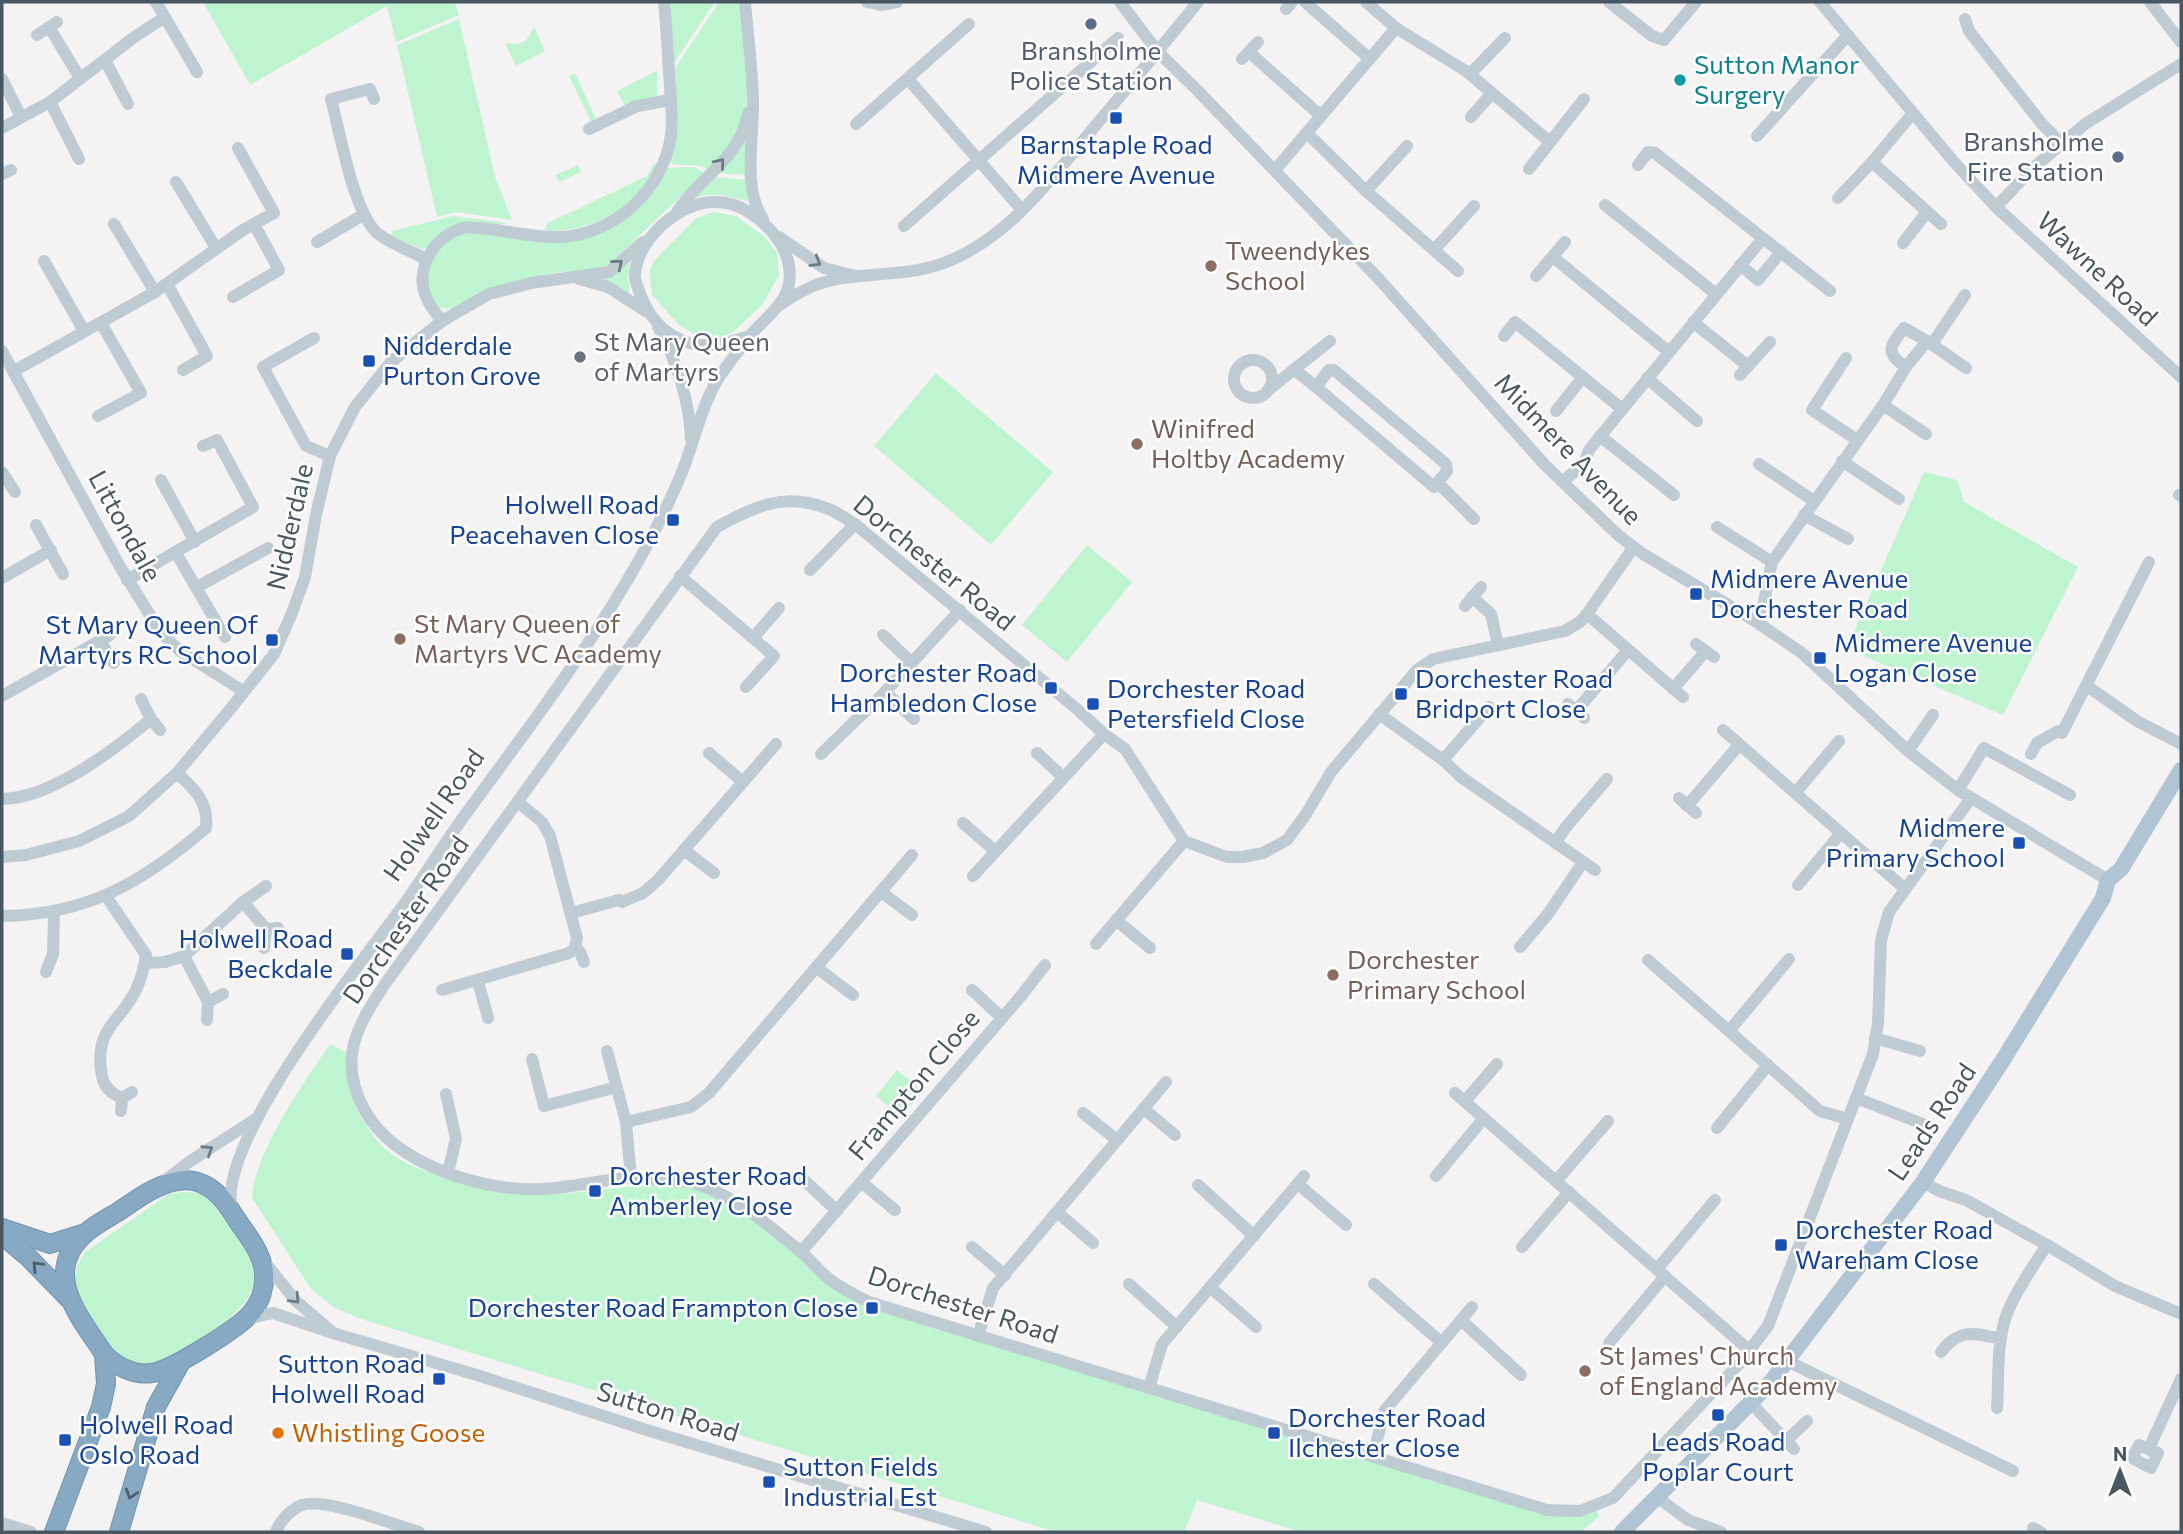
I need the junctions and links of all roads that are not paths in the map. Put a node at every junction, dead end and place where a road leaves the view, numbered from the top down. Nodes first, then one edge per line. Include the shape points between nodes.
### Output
1 (156, 2) edge
2 (664, 2) edge
3 (745, 2) edge
4 (867, 2) edge
5 (897, 2) edge
6 (1120, 2) edge
7 (1198, 2) edge
8 (1305, 2) edge
9 (1609, 2) edge
10 (1696, 2) edge
11 (1820, 2) edge
12 (2151, 2) edge
13 (1373, 4) edge
14 (164, 17) junction
15 (1965, 19) dead end
16 (969, 24) dead end
17 (1396, 28) junction
18 (37, 35) dead end
19 (1848, 35) junction
20 (1118, 38) dead end
21 (1505, 38) dead end
22 (2181, 42) edge
23 (1250, 51) dead end
24 (1158, 52) junction
25 (1370, 59) junction
26 (105, 60) junction
27 (2181, 64) edge
28 (197, 72) dead end
29 (1470, 74) junction
30 (80, 78) junction
31 (2, 79) edge
32 (908, 79) junction
33 (1492, 93) junction
34 (374, 99) dead end
35 (1584, 99) dead end
36 (670, 100) junction
37 (50, 102) junction
38 (753, 102) junction
39 (127, 105) dead end
40 (1913, 113) junction
41 (1321, 116) junction
42 (21, 117) junction
43 (1471, 117) dead end
44 (856, 124) dead end
45 (2, 128) edge
46 (589, 129) dead end
47 (1307, 133) junction
48 (1756, 136) dead end
49 (1550, 142) junction
50 (2061, 143) junction
51 (1407, 146) dead end
52 (237, 148) dead end
53 (79, 159) dead end
54 (978, 160) junction
55 (1872, 162) junction
56 (1638, 165) dead end
57 (1529, 169) dead end
58 (1275, 170) junction
59 (177, 182) dead end
60 (1367, 191) junction
61 (1838, 198) dead end
62 (1605, 205) dead end
63 (1474, 206) dead end
64 (1996, 207) junction
65 (1022, 210) junction
66 (1927, 212) junction
67 (676, 214) junction
68 (363, 215) junction
69 (114, 224) dead end
70 (254, 225) junction
71 (767, 225) junction
72 (1941, 225) dead end
73 (904, 226) dead end
74 (654, 233) junction
75 (779, 237) junction
76 (1763, 237) junction
77 (317, 242) dead end
78 (1565, 242) dead end
79 (1903, 243) dead end
80 (216, 248) junction
81 (1435, 249) junction
82 (1780, 252) junction
83 (1553, 257) junction
84 (426, 258) junction
85 (44, 261) dead end
86 (1740, 265) junction
87 (1458, 271) dead end
88 (1536, 276) dead end
89 (859, 277) junction
90 (574, 278) junction
91 (167, 284) junction
92 (1830, 291) dead end
93 (155, 292) junction
94 (1716, 294) junction
95 (1965, 295) dead end
96 (233, 297) dead end
97 (776, 308) junction
98 (647, 312) junction
99 (442, 321) junction
100 (1693, 322) junction
101 (101, 323) junction
102 (656, 323) junction
103 (84, 331) junction
104 (750, 336) junction
105 (1504, 336) dead end
106 (314, 338) dead end
107 (1330, 341) dead end
108 (1770, 342) dead end
109 (1929, 343) junction
110 (2, 351) edge
111 (1669, 352) junction
112 (1846, 358) dead end
113 (1906, 367) junction
114 (1966, 368) dead end
115 (183, 370) dead end
116 (1295, 370) junction
117 (14, 371) junction
118 (1583, 377) junction
119 (2181, 377) edge
120 (1647, 379) junction
121 (1316, 387) junction
122 (1268, 390) dead end
123 (1883, 405) junction
124 (1622, 409) junction
125 (1556, 411) dead end
126 (98, 416) dead end
127 (1697, 421) dead end
128 (1926, 434) dead end
129 (1600, 436) junction
130 (1857, 440) junction
131 (203, 446) dead end
132 (691, 447) junction
133 (330, 456) junction
134 (1842, 461) junction
135 (1759, 464) dead end
136 (2, 472) edge
137 (161, 480) dead end
138 (1563, 481) junction
139 (1438, 483) junction
140 (15, 492) dead end
141 (1674, 495) dead end
142 (1899, 499) dead end
143 (1814, 501) junction
144 (1804, 515) junction
145 (1474, 519) dead end
146 (855, 524) junction
147 (36, 525) dead end
148 (1717, 527) dead end
149 (1848, 540) dead end
150 (195, 542) junction
151 (268, 548) dead end
152 (1633, 548) junction
153 (51, 550) junction
154 (176, 553) junction
155 (1772, 562) junction
156 (2150, 562) dead end
157 (810, 570) dead end
158 (63, 574) dead end
159 (680, 576) junction
160 (2, 578) edge
161 (127, 580) junction
162 (197, 587) junction
163 (1472, 597) dead end
164 (779, 608) dead end
165 (960, 610) junction
166 (1587, 614) junction
167 (1755, 621) junction
168 (220, 633) dead end
169 (883, 635) dead end
170 (753, 638) junction
171 (1498, 645) junction
172 (1628, 650) junction
173 (1705, 651) dead end
174 (114, 663) dead end
175 (912, 663) junction
176 (2087, 686) junction
177 (746, 687) dead end
178 (243, 691) junction
179 (885, 692) junction
180 (2, 696) edge
181 (141, 699) dead end
182 (1489, 707) dead end
183 (1576, 711) dead end
184 (1379, 714) junction
185 (1933, 715) dead end
186 (914, 719) dead end
187 (1723, 730) dead end
188 (1104, 734) junction
189 (1839, 741) dead end
190 (776, 744) dead end
191 (2181, 744) edge
192 (1738, 745) junction
193 (1908, 751) junction
194 (709, 753) dead end
195 (1037, 753) dead end
196 (821, 754) dead end
197 (2031, 754) dead end
198 (1443, 760) junction
199 (2181, 770) edge
200 (177, 773) junction
201 (1063, 777) junction
202 (1607, 779) dead end
203 (743, 782) junction
204 (1958, 790) junction
205 (1796, 792) junction
206 (2070, 795) dead end
207 (1971, 798) junction
208 (2, 799) edge
209 (519, 802) junction
210 (1688, 805) dead end
211 (963, 823) dead end
212 (1841, 833) junction
213 (1184, 841) junction
214 (1555, 843) junction
215 (684, 850) junction
216 (995, 851) junction
217 (912, 855) dead end
218 (2, 857) edge
219 (1583, 862) junction
220 (1595, 870) dead end
221 (714, 873) dead end
222 (973, 876) dead end
223 (2108, 880) junction
224 (1798, 885) dead end
225 (266, 886) dead end
226 (1904, 888) junction
227 (881, 892) junction
228 (106, 896) junction
229 (243, 902) junction
230 (54, 912) junction
231 (571, 914) junction
232 (912, 915) dead end
233 (2, 916) edge
234 (1116, 920) junction
235 (1096, 944) dead end
236 (1520, 947) dead end
237 (264, 948) dead end
238 (575, 948) junction
239 (1150, 948) dead end
240 (184, 956) junction
241 (1788, 959) dead end
242 (1648, 960) dead end
243 (584, 962) dead end
244 (145, 963) junction
245 (1045, 965) dead end
246 (817, 968) junction
247 (46, 972) dead end
248 (478, 981) junction
249 (442, 990) dead end
250 (971, 990) dead end
251 (223, 994) dead end
252 (853, 995) dead end
253 (208, 1002) junction
254 (1001, 1017) junction
255 (488, 1018) dead end
256 (208, 1020) dead end
257 (1729, 1031) junction
258 (1875, 1038) junction
259 (607, 1051) dead end
260 (1920, 1052) dead end
261 (532, 1059) dead end
262 (1497, 1064) dead end
263 (1768, 1065) junction
264 (1166, 1082) dead end
265 (617, 1087) junction
266 (446, 1094) dead end
267 (1856, 1098) junction
268 (125, 1101) dead end
269 (1144, 1109) junction
270 (1083, 1113) dead end
271 (257, 1118) junction
272 (1484, 1118) junction
273 (1848, 1119) junction
274 (1608, 1121) dead end
275 (626, 1122) junction
276 (1923, 1124) dead end
277 (1717, 1128) dead end
278 (1175, 1135) dead end
279 (1117, 1140) junction
280 (448, 1172) junction
281 (1436, 1177) dead end
282 (631, 1178) junction
283 (805, 1181) dead end
284 (1556, 1181) junction
285 (861, 1182) junction
286 (1923, 1182) junction
287 (160, 1185) junction
288 (1198, 1185) dead end
289 (1569, 1192) junction
290 (1715, 1200) dead end
291 (895, 1210) dead end
292 (837, 1211) junction
293 (1057, 1212) junction
294 (233, 1214) junction
295 (1346, 1225) dead end
296 (2, 1228) edge
297 (87, 1233) junction
298 (2, 1236) edge
299 (1254, 1236) junction
300 (1093, 1242) dead end
301 (2047, 1245) junction
302 (972, 1247) dead end
303 (1522, 1247) dead end
304 (801, 1252) junction
305 (261, 1257) junction
306 (1661, 1272) junction
307 (1005, 1275) junction
308 (1129, 1284) dead end
309 (1374, 1284) dead end
310 (1210, 1287) junction
311 (69, 1299) junction
312 (1472, 1307) dead end
313 (2181, 1314) edge
314 (245, 1319) junction
315 (1461, 1320) junction
316 (1177, 1326) junction
317 (1256, 1327) dead end
318 (336, 1334) junction
319 (978, 1336) junction
320 (2001, 1339) junction
321 (1441, 1343) junction
322 (1609, 1343) dead end
323 (1749, 1350) junction
324 (1941, 1353) dead end
325 (104, 1354) junction
326 (1787, 1361) junction
327 (181, 1362) junction
328 (1521, 1375) dead end
329 (2181, 1379) edge
330 (1149, 1388) junction
331 (1751, 1402) junction
332 (1983, 1404) dead end
333 (1807, 1421) dead end
334 (2148, 1448) dead end
335 (1373, 1455) junction
336 (2012, 1471) dead end
337 (1658, 1498) junction
338 (2, 1523) edge
339 (31, 1532) edge
340 (54, 1532) edge
341 (119, 1532) edge
342 (276, 1532) edge
343 (419, 1532) edge
344 (986, 1532) edge
345 (1622, 1532) edge
346 (1721, 1532) edge

1 - 14 street
2 - 36 street
3 - 38 street
4 - 5 street
6 - 24 street, Midmere Avenue
7 - 24 street
8 - 25 street
9 - 10 street via 1652,36 1664,40
11 - 19 street, Wawne Road
12 - 22 street
13 - 17 street
14 - 26 street
14 - 28 street
15 - 50 street via 1969,31
16 - 32 street
17 - 25 street
17 - 29 street
18 - 30 street via 53,25
19 - 40 street, Wawne Road
19 - 48 street
20 - 54 street
21 - 29 street
23 - 41 street
24 - 58 street, Midmere Avenue
24 - 65 street
25 - 41 street
26 - 30 street
26 - 39 street
27 - 50 street
29 - 33 street
30 - 37 street
31 - 42 street
32 - 44 street
32 - 54 street
33 - 43 street
33 - 49 street
34 - 68 street via 370,89 331,99
35 - 49 street
36 - 46 street via 637,106
36 - 84 street via 671,134 663,165 622,216 581,234 561,237 464,228 439,241
37 - 42 street
37 - 53 street
67 -> 38 street via 739,140
38 - 71 street via 751,192
40 - 55 street
40 - 64 street, Wawne Road
41 - 47 street
42 - 45 street
47 - 58 street
47 - 60 street
49 - 57 street
50 - 64 street
51 - 60 street
52 - 70 street via 274,213
54 - 65 street
54 - 73 street
55 - 61 street
55 - 66 street
56 - 76 street via 1648,152 1656,153
58 - 138 street, Midmere Avenue
59 - 80 street
60 - 81 street
62 - 94 street
63 - 81 street
64 - 119 street, Wawne Road
65 - 89 street via 984,243 948,261 914,271
66 - 72 street
66 - 79 street
67 - 71 street via 699,203 722,201 744,208
67 - 74 street
68 - 77 street
68 - 84 street via 378,233
69 - 93 street
70 - 80 street
70 - 96 street via 279,270
71 - 75 street
90 -> 74 street, Nidderdale via 609,272
74 - 98 street via 640,255 634,277
75 -> 89 street via 824,268
75 - 97 street via 789,287
76 - 82 street
76 - 86 street
78 - 83 street
80 - 91 street
81 - 87 street
82 - 86 street via 1758,280
82 - 92 street
83 - 88 street
83 - 111 street
84 - 99 street via 422,283
85 - 103 street
86 - 94 street
89 - 97 street via 819,284
90 - 98 street, Nidderdale via 608,287
90 - 99 street, Nidderdale via 489,294
91 - 93 street
91 - 115 street via 207,356
93 - 101 street
94 - 100 street
95 - 109 street
97 - 104 street
98 - 102 street
99 - 133 street, Nidderdale via 391,362 355,407
100 - 108 street via 1744,371
100 - 111 street
101 - 103 street
101 - 126 street via 141,393
102 - 104 street via 685,342 715,346
102 - 132 street, Holwell Road via 671,349 691,423
103 - 117 street
104 - 132 street, Holwell Road via 716,382
105 - 118 street via 1516,322
106 - 133 street via 263,367 306,446
107 - 116 street
109 - 113 street
109 - 113 street via 1905,328 1891,344 1891,352
109 - 114 street
110 - 117 street, Littondale
111 - 120 street
112 - 130 street via 1812,410
113 - 123 street
116 - 121 street
116 - 122 street
117 - 161 street, Littondale
118 - 124 street
118 - 125 street
120 - 124 street
120 - 127 street
121 - 139 street via 1434,487
121 - 139 street via 1334,370 1446,464 1447,471
123 - 128 street
123 - 130 street
124 - 129 street
129 - 138 street via 1584,464
129 - 141 street
130 - 134 street
131 - 150 street via 217,440 253,508
132 - 271 street, Holwell Road via 654,534 613,607 312,1027
133 - 178 street, Nidderdale via 301,589 274,654
134 - 142 street
134 - 143 street
135 - 143 street
136 - 140 street
137 - 150 street
138 - 152 street, Midmere Avenue
139 - 145 street
143 - 144 street
144 - 149 street
144 - 155 street
146 - 157 street
146 - 159 street, Dorchester Road via 811,503 781,501 753,507 717,527
146 - 165 street, Dorchester Road
147 - 153 street
148 - 155 street
150 - 154 street
151 - 162 street
152 - 166 street
152 - 167 street, Midmere Avenue
153 - 158 street
153 - 160 street
154 - 161 street
154 - 162 street
155 - 167 street via 1763,606
156 - 176 street via 2146,580
159 - 170 street
159 - 209 street, Dorchester Road
161 - 178 street, Littondale via 161,633 180,651
162 - 168 street
163 - 171 street via 1491,614
164 - 170 street
165 - 175 street
165 - 188 street, Dorchester Road
166 - 171 street via 1565,631
166 - 172 street
167 - 193 street, Midmere Avenue via 1801,653
169 - 175 street
170 - 177 street via 774,656
171 - 184 street via 1433,659 1417,670
172 - 173 street via 1678,693
172 - 183 street
174 - 180 street via 105,638
175 - 179 street
176 - 191 street via 2137,721
176 - 197 street via 2061,732 2037,743
178 - 200 street, Nidderdale
179 - 186 street
179 - 196 street
181 - 208 street via 156,724 81,772 29,794
182 - 198 street
184 - 198 street
184 - 213 street via 1331,772 1287,840 1243,858
185 - 193 street
187 - 192 street
188 - 201 street
188 - 213 street, Dorchester Road via 1125,749
189 - 205 street
190 - 203 street
192 - 205 street
192 - 210 street
193 - 204 street, Midmere Avenue
194 - 203 street
195 - 201 street
198 - 214 street
199 - 223 main road, Leads Road via 2121,869
200 - 218 street, Nidderdale via 129,816 79,841
200 - 228 street via 204,804 206,828 170,858
201 - 216 street
202 - 214 street
203 - 215 street
204 - 206 street via 1984,748
204 - 207 street, Midmere Avenue
205 - 212 street
207 - 223 street, Midmere Avenue
207 - 226 street, Dorchester Road
209 - 231 street via 542,822 550,836
209 - 280 street, Dorchester Road via 385,984 353,1041 357,1097 374,1126 411,1158
211 - 216 street
212 - 224 street
212 - 226 street
213 - 234 street
214 - 219 street
215 - 221 street
215 - 231 street via 643,892
216 - 222 street
217 - 227 street
219 - 220 street
219 - 236 street
223 - 286 main road, Leads Road via 2103,898
225 - 229 street
226 - 258 street, Dorchester Road via 1889,912 1881,940
227 - 232 street
227 - 246 street
228 - 230 street
228 - 244 street via 138,941
229 - 237 street via 272,929
229 - 240 street
230 - 233 street
230 - 247 street via 59,955
231 - 238 street via 578,938
234 - 235 street
234 - 239 street
238 - 243 street
238 - 248 street
240 - 244 street
240 - 253 street
241 - 257 street
242 - 257 street
244 - 268 street via 133,996 99,1050 102,1079 112,1094
245 - 254 street, Frampton Close
246 - 252 street
246 - 275 street via 709,1093 691,1107
248 - 249 street
248 - 255 street
250 - 254 street, Frampton Close
251 - 253 street
253 - 256 street
254 - 285 street, Frampton Close
257 - 263 street
258 - 260 street
258 - 267 street, Dorchester Road
259 - 265 street
261 - 265 street via 544,1106
262 - 272 street via 1460,1097
263 - 273 street via 1820,1111
263 - 277 street
264 - 269 street
265 - 275 street
266 - 280 street via 456,1139
267 - 273 street, Dorchester Road
267 - 276 street
269 - 278 street
269 - 279 street
270 - 279 street
287 -> 271 street
271 - 294 street, Holwell Road via 231,1181
272 - 281 street
272 - 284 street
273 - 323 street, Dorchester Road via 1768,1326
274 - 284 street
275 - 282 street
279 - 293 street
280 - 282 street, Dorchester Road via 486,1184 541,1189
282 - 304 street, Dorchester Road via 692,1182 718,1192 749,1210
283 - 292 street
284 - 289 street
285 - 291 street, Frampton Close
285 - 292 street, Frampton Close
286 - 301 street
286 - 326 main road, Leads Road
287 - 294 highway via 185,1180 204,1184
287 - 297 highway
288 - 299 street
289 - 303 street
289 - 306 street
290 - 306 street
292 - 304 street, Frampton Close
293 - 300 street
293 - 307 street
294 - 305 highway
295 - 299 street via 1301,1180
296 - 297 highway via 50,1244
297 - 311 highway via 67,1261
311 -> 298 highway
299 - 310 street
301 - 313 street via 2115,1286
301 - 320 street via 2007,1312
302 - 307 street
304 - 319 street, Dorchester Road via 828,1278 869,1302
305 - 314 highway via 261,1293
305 -> 318 street, Sutton Road via 296,1301
306 - 322 street
306 - 323 street
307 - 319 street via 993,1288
308 - 316 street
309 - 321 street
310 - 316 street
310 - 317 street
311 - 325 highway
312 - 315 street
314 - 318 street, Sutton Road via 273,1313
314 - 327 highway
315 - 321 street
315 - 328 street
316 - 330 street via 1162,1344
318 - 344 street, Sutton Road
319 - 330 street, Dorchester Road
320 - 324 street via 1964,1334 1948,1342
320 - 332 street via 2000,1410
321 - 335 street via 1385,1410
323 - 335 street, Dorchester Road via 1613,1498 1580,1511 1547,1510
325 - 327 highway via 122,1368 142,1374
325 - 340 highway via 106,1384 101,1407
326 - 331 main road, Leads Road
326 - 336 street
327 -> 341 highway via 156,1407
329 - 334 street
330 - 335 street, Dorchester Road
331 - 333 street via 1790,1445
331 - 337 main road, Leads Road
337 - 345 main road, Leads Road
337 - 346 street via 1688,1520
338 - 339 street
342 - 343 street via 279,1523 302,1505 332,1505

